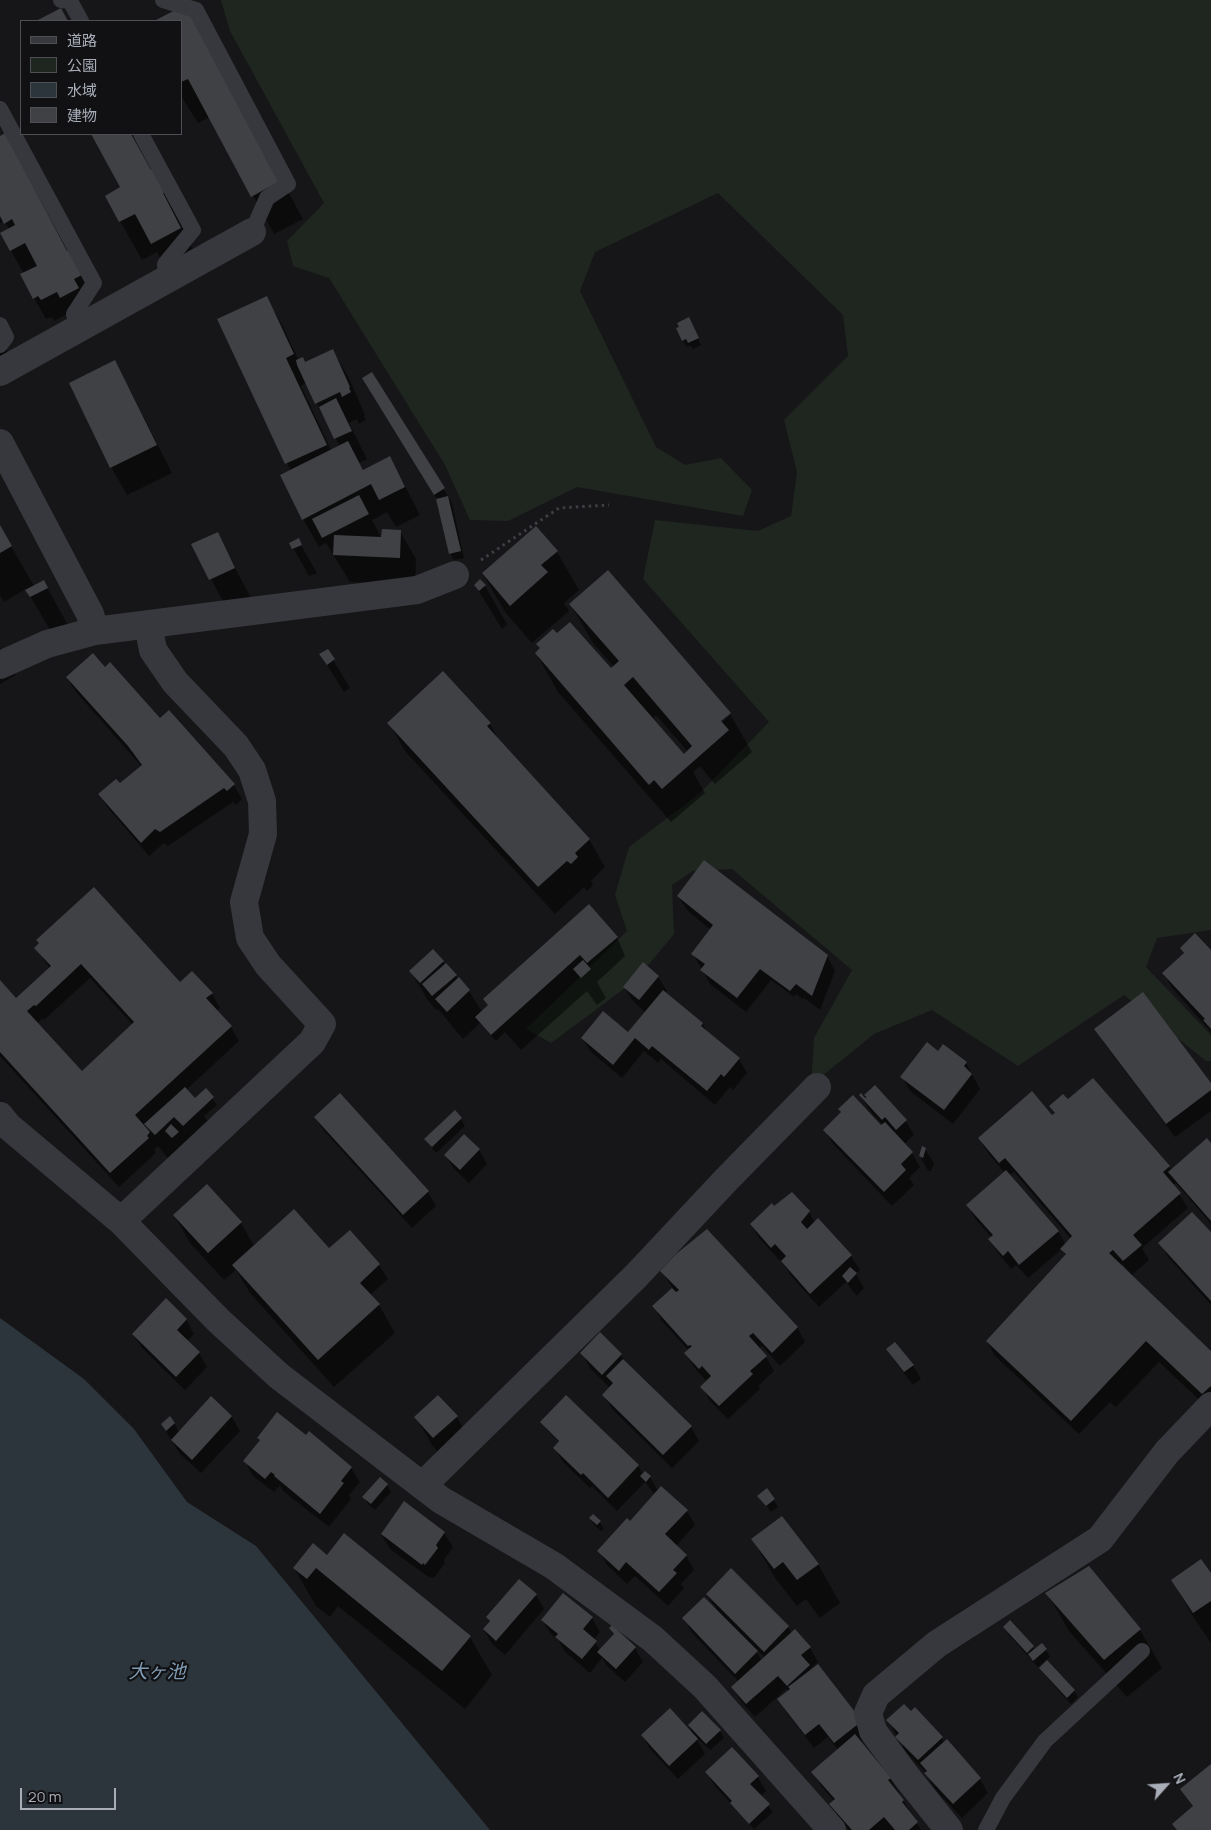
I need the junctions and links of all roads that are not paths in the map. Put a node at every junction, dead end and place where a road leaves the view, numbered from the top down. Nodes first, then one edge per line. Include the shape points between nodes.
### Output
1 (61, 0) edge
2 (163, 0) edge
3 (80, 20) edge
4 (0, 109) edge
5 (142, 135) edge
6 (252, 232) joint
7 (166, 280) junction
8 (0, 325) edge
9 (78, 328) junction
10 (0, 345) edge
11 (0, 372) edge
12 (0, 443) edge
13 (455, 575) road end
14 (148, 624) junction
15 (95, 631) junction
16 (0, 666) edge
17 (818, 1087) dead end
18 (0, 1116) edge
19 (120, 1221) junction
20 (1211, 1406) edge
21 (423, 1485) junction
22 (1142, 1651) dead end
23 (832, 1830) edge
24 (949, 1830) edge
25 (986, 1830) edge

1 - 3 lane via 70,2
2 - 6 lane via 196,10 288,184 267,198
4 - 9 lane via 94,283 74,314
5 - 7 lane via 193,230 165,264
6 - 7 street
7 - 9 street
8 - 10 lane via 6,337
9 - 11 street
12 - 15 street via 90,614
13 - 14 street via 417,590
14 - 15 street
14 - 19 street via 153,650 175,682 236,746 252,770 262,801 263,834 244,902 250,938 268,966 322,1024 312,1042
15 - 16 street via 47,644
17 - 21 street via 636,1276
18 - 19 street
19 - 21 street via 279,1376
20 - 24 street via 1167,1452 1100,1539 937,1644 876,1695 868,1713 873,1731
21 - 23 street via 441,1500 554,1566 653,1639 705,1687
22 - 25 lane via 1045,1741 1003,1798

